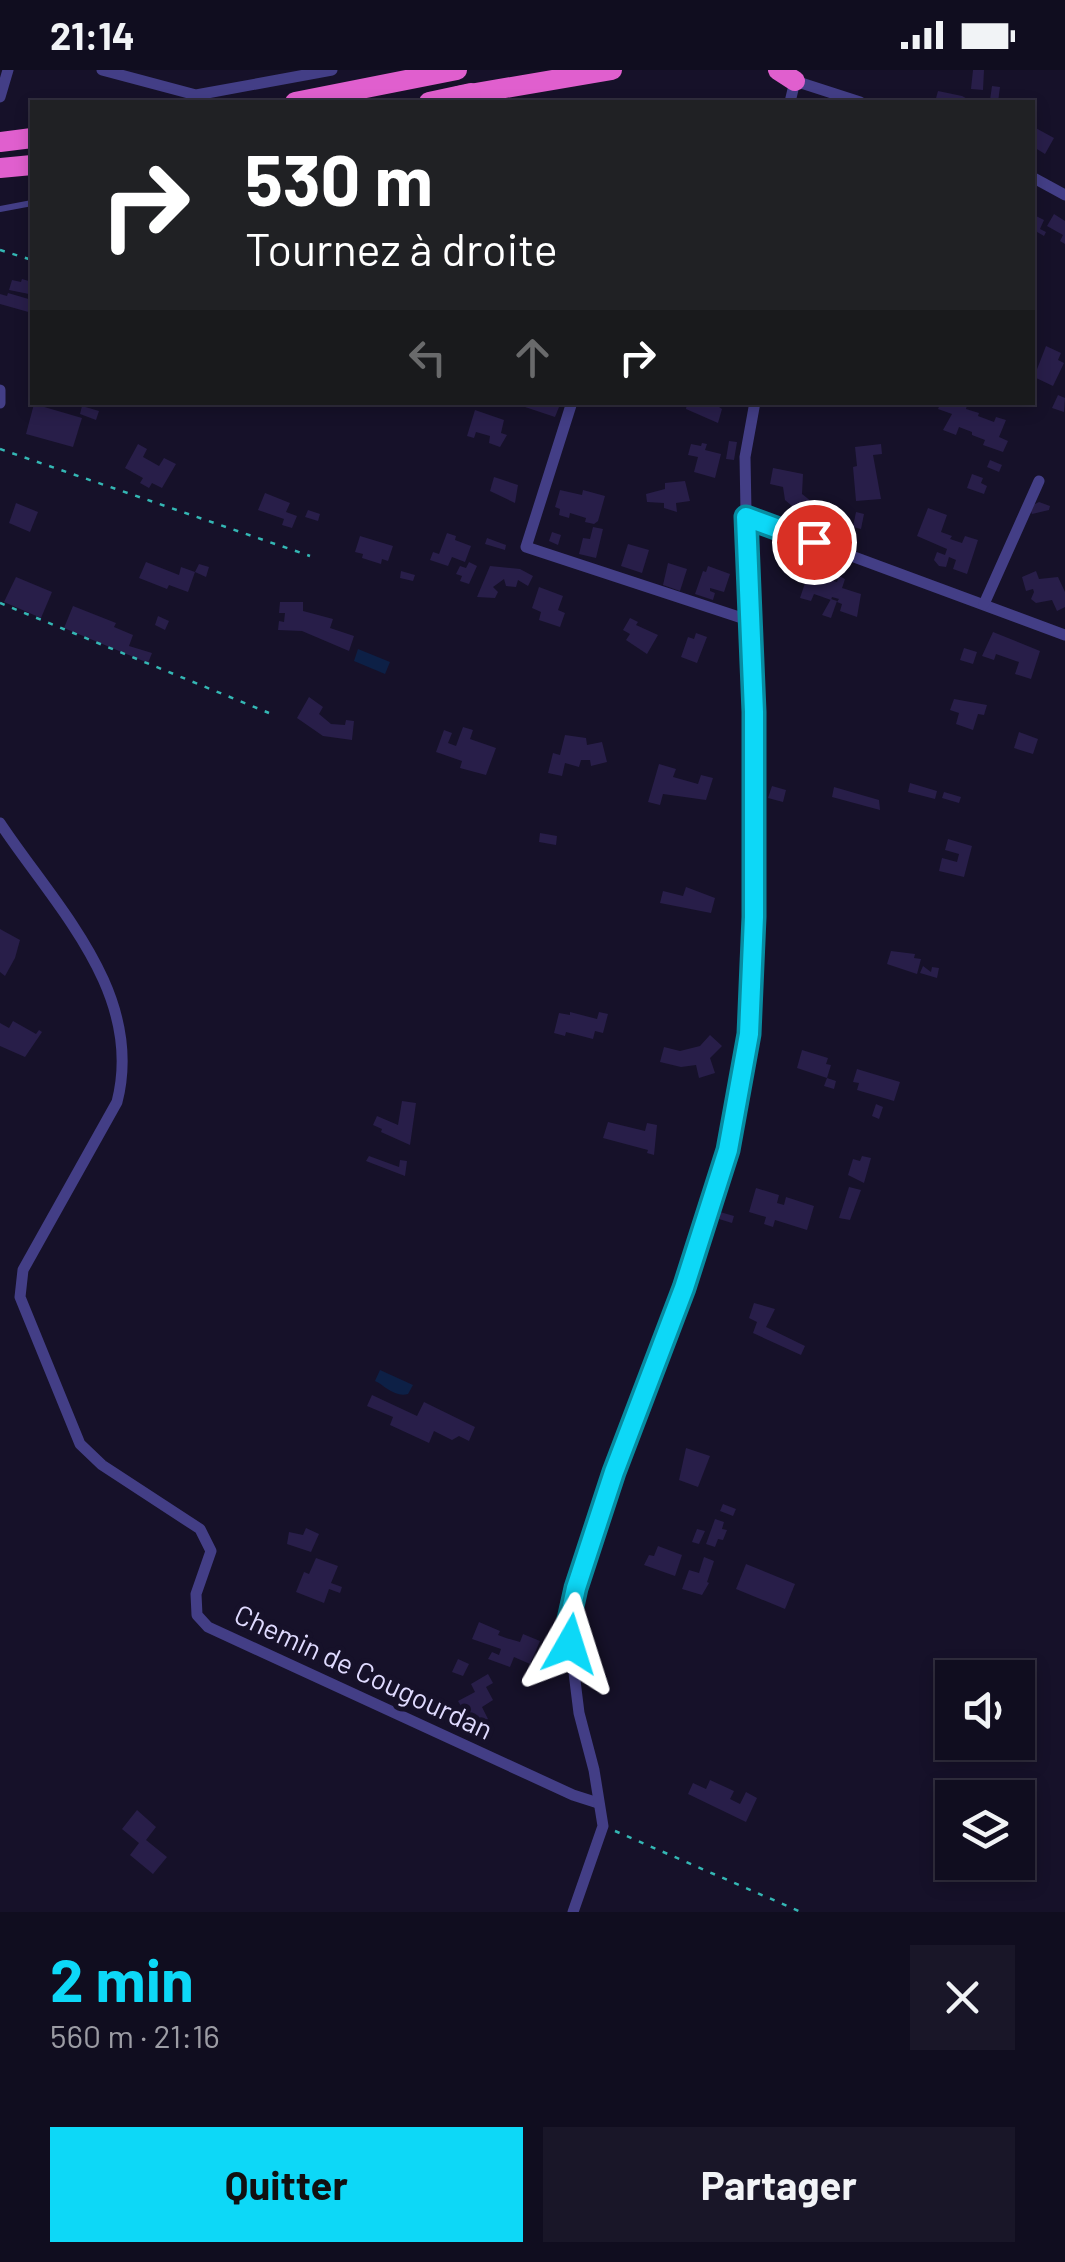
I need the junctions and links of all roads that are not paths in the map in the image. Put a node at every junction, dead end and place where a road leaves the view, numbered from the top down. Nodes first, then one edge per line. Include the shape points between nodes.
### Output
1 (8, 70) edge
2 (102, 70) edge
3 (332, 70) edge
4 (446, 70) edge
5 (457, 70) edge
6 (556, 70) edge
7 (612, 70) edge
8 (790, 81) edge
9 (399, 82) junction
10 (458, 96) junction
11 (0, 97) edge
12 (305, 100) edge
13 (439, 100) edge
14 (853, 100) edge
15 (30, 138) edge
16 (0, 142) edge
17 (30, 165) edge
18 (1, 169) edge
19 (1035, 180) edge
20 (1065, 195) edge
21 (30, 204) edge
22 (0, 209) edge
23 (0, 390) edge
24 (0, 403) edge
25 (571, 405) edge
26 (755, 405) edge
27 (1038, 481) dead end
28 (746, 517) junction
29 (984, 604) junction
30 (748, 620) junction
31 (1065, 635) edge
32 (0, 823) edge
33 (598, 1803) junction
34 (573, 1912) edge

1 - 11 street
2 - 3 street via 196,94
4 - 9 highway
5 - 9 highway
6 - 10 highway
7 - 10 highway
8 - 14 street
9 - 12 highway
10 - 13 highway
15 - 16 highway
17 - 18 highway
19 - 20 street
21 - 22 lane
23 - 24 street
25 - 30 street via 526,546
26 - 28 street via 745,457
27 - 29 street
28 - 29 street
28 - 30 street
29 - 31 street
30 - 33 street via 754,712 749,1034 728,1150 614,1472 568,1624
32 - 33 street, Chemin de Cougourdan via 70,916 110,993 122,1040 117,1102 22,1270 20,1297 80,1444 200,1529 211,1550 196,1594 197,1615 208,1626
33 - 34 street via 604,1826

